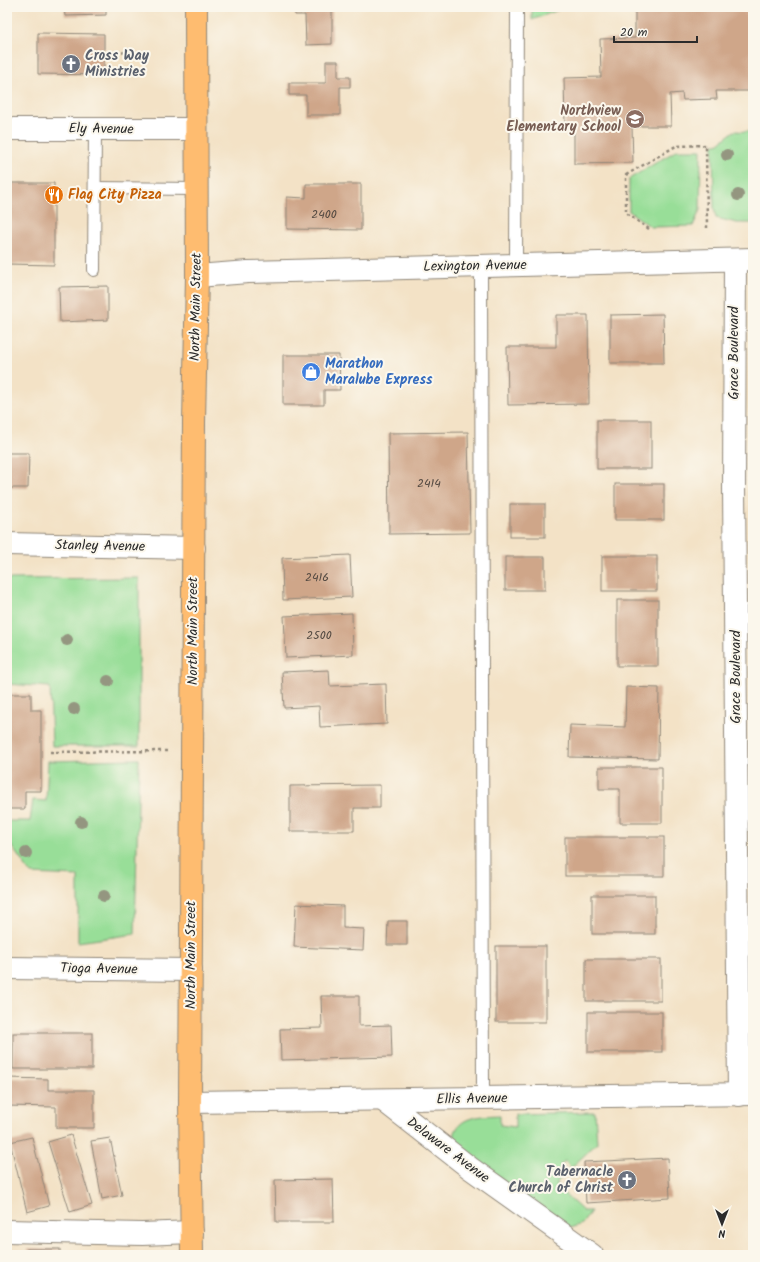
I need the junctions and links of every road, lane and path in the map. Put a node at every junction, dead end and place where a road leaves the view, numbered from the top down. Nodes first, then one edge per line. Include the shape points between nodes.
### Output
1 (196, 7) edge
2 (516, 7) edge
3 (147, 52) dead end
4 (104, 53) dead end
5 (7, 129) edge
6 (95, 129) junction
7 (196, 129) junction
8 (94, 188) junction
9 (196, 189) junction
10 (707, 228) dead end
11 (649, 229) dead end
12 (744, 260) edge
13 (516, 265) junction
14 (481, 266) junction
15 (94, 270) dead end
16 (197, 276) junction
17 (7, 544) edge
18 (194, 548) junction
19 (192, 751) junction
20 (50, 752) dead end
21 (7, 968) edge
22 (191, 970) junction
23 (746, 1094) edge
24 (482, 1099) junction
25 (383, 1100) junction
26 (190, 1102) junction
27 (7, 1231) edge
28 (192, 1232) junction
29 (192, 1255) edge
30 (592, 1255) edge

1 - 7 main road, North Main Street
2 - 13 lane
3 - 4 path
5 - 6 street, Ely Avenue
6 - 7 street, Ely Avenue
6 - 8 lane
7 - 9 main road, North Main Street
8 - 9 lane
8 - 15 lane
9 - 16 main road, North Main Street
10 - 11 path via 706,145 676,146 626,175 626,213
12 - 13 street, Lexington Avenue
12 - 23 street, Grace Boulevard via 734,486
13 - 14 street, Lexington Avenue
14 - 16 street, Lexington Avenue via 256,271
14 - 24 lane
16 - 18 main road, North Main Street
17 - 18 street, Stanley Avenue
18 - 19 main road, North Main Street
19 - 20 path
19 - 22 main road, North Main Street
21 - 22 street, Tioga Avenue
22 - 26 main road, North Main Street
23 - 24 street, Ellis Avenue
24 - 25 street, Ellis Avenue
25 - 26 street, Ellis Avenue
25 - 30 street, Delaware Avenue via 470,1168
26 - 28 main road, North Main Street
27 - 28 street via 142,1234
28 - 29 main road, North Main Street

